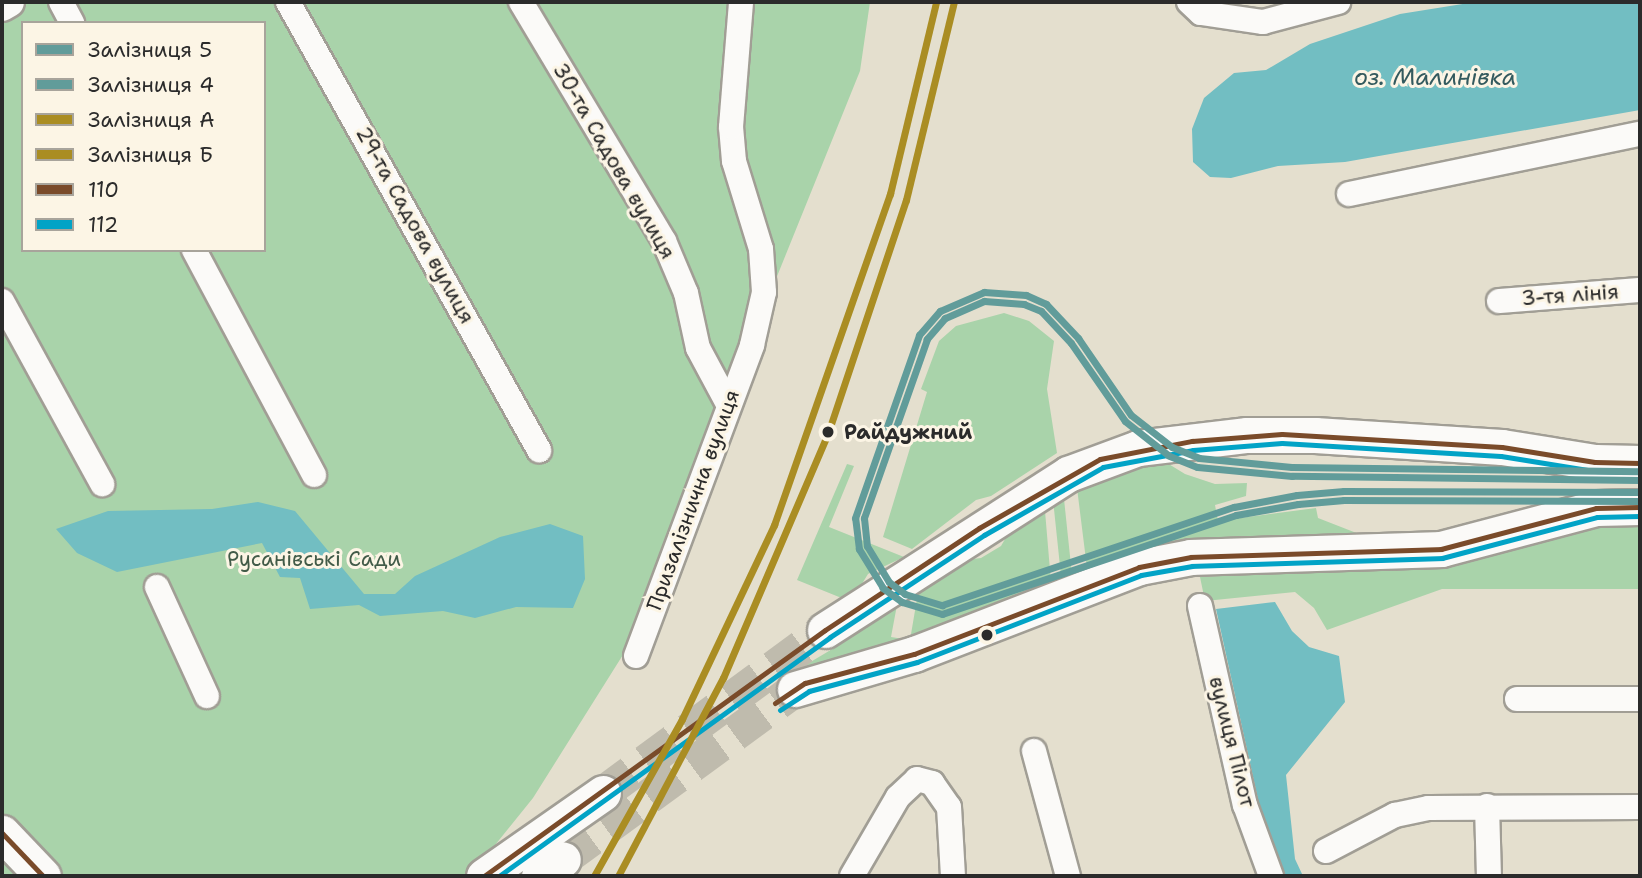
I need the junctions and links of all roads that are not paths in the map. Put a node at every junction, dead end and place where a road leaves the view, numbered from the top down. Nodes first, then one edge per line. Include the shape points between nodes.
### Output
1 (9, 2) edge
2 (61, 2) edge
3 (288, 2) edge
4 (521, 2) edge
5 (741, 2) edge
6 (1338, 2) edge
7 (2, 6) edge
8 (1195, 7) edge
9 (71, 21) edge
10 (1640, 134) edge
11 (1349, 194) dead end
12 (195, 252) edge
13 (1640, 290) edge
14 (1499, 301) dead end
15 (2, 302) edge
16 (727, 402) junction
17 (538, 450) dead end
18 (1640, 463) edge
19 (314, 475) dead end
20 (102, 484) dead end
21 (1640, 507) edge
22 (157, 587) dead end
23 (1200, 606) dead end
24 (825, 630) tunnel mouth
25 (636, 656) dead end
26 (795, 689) tunnel mouth
27 (208, 696) dead end
28 (1517, 699) dead end
29 (1640, 699) edge
30 (1034, 751) dead end
31 (603, 793) tunnel mouth
32 (1487, 806) junction
33 (1640, 807) edge
34 (2, 833) edge
35 (1326, 851) dead end
36 (43, 876) edge
37 (484, 876) edge
38 (852, 876) edge
39 (953, 876) edge
40 (1068, 876) edge
41 (1271, 876) edge
42 (1489, 876) edge

1 - 7 street
2 - 9 street
3 - 17 street, 29-та Садова вулиця
4 - 16 street, 30-та Садова вулиця via 664,241 686,293 698,348
5 - 16 street, Призалізнична вулиця via 734,161 761,249 764,292 752,345
6 - 8 street via 1263,22
10 - 11 street
12 - 19 street
13 - 14 street, 3-тя лінія
15 - 20 street
16 - 25 street, Призалізнична вулиця
18 - 24 main road via 1595,462 1502,447 1304,435 1247,435 1138,448 1068,474
21 - 26 main road via 1596,508 1441,549 1191,557 1139,567 914,654
22 - 27 street
23 - 41 street, вулиця Пілот via 1245,805
28 - 29 street
30 - 40 street
31 - 37 main road
32 - 33 street
32 - 35 street via 1427,808 1395,815
32 - 42 street
34 - 36 main road
38 - 39 street via 898,797 917,779 932,783 949,807

